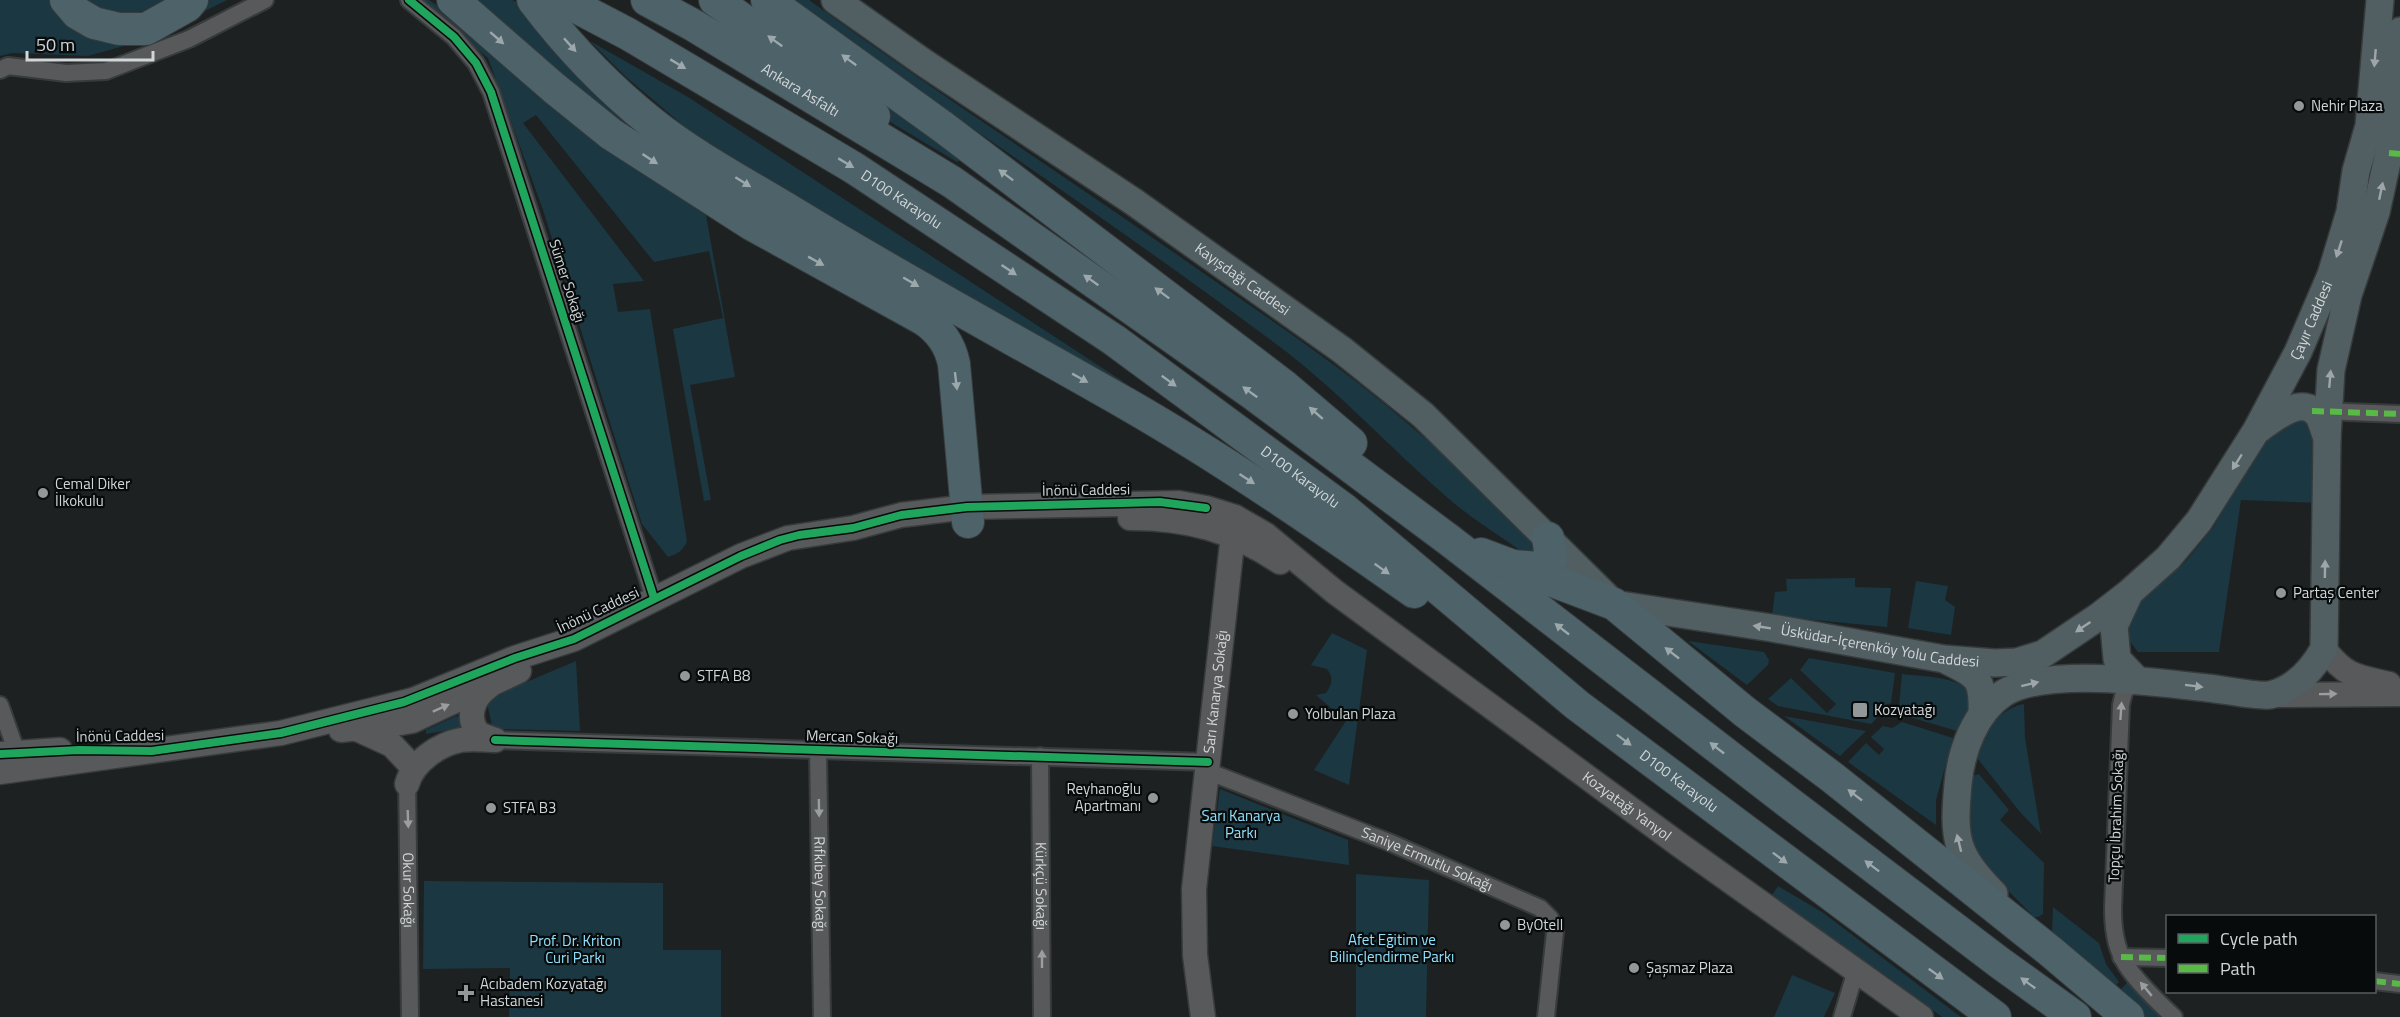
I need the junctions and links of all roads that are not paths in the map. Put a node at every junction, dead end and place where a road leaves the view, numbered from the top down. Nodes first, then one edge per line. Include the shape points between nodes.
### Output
1 (66, 0) edge
2 (192, 0) edge
3 (265, 0) edge
4 (409, 0) edge
5 (453, 0) edge
6 (533, 0) edge
7 (543, 0) edge
8 (563, 0) edge
9 (647, 0) edge
10 (716, 0) edge
11 (767, 0) edge
12 (835, 0) edge
13 (2380, 0) edge
14 (2400, 31) edge
15 (628, 34) junction
16 (0, 70) edge
17 (2395, 153) edge
18 (952, 182) junction
19 (2400, 414) edge
20 (2322, 420) junction
21 (2256, 431) junction
22 (968, 515) junction
23 (1200, 516) junction
24 (1233, 536) junction
25 (1548, 538) junction
26 (1449, 540) junction
27 (1270, 556) junction
28 (1509, 565) junction
29 (1228, 581) junction
30 (1335, 592) junction
31 (2129, 593) junction
32 (654, 598) junction
33 (1614, 604) junction
34 (574, 639) junction
35 (2324, 649) junction
36 (1944, 659) junction
37 (2136, 679) junction
38 (488, 687) junction
39 (2400, 687) edge
40 (2400, 694) edge
41 (2269, 695) junction
42 (0, 705) edge
43 (1577, 705) junction
44 (405, 712) junction
45 (1982, 714) junction
46 (355, 729) junction
47 (281, 733) junction
48 (495, 740) junction
49 (819, 750) junction
50 (152, 751) junction
51 (6, 755) edge
52 (1040, 756) junction
53 (1208, 767) junction
54 (0, 772) edge
55 (407, 773) junction
56 (2050, 951) junction
57 (2121, 957) junction
58 (2166, 958) edge
59 (1856, 970) junction
60 (2376, 981) edge
61 (2400, 984) edge
62 (410, 1017) edge
63 (822, 1017) edge
64 (1042, 1017) edge
65 (1203, 1017) edge
66 (1546, 1017) edge
67 (1842, 1017) edge
68 (1921, 1017) edge
69 (1995, 1017) edge
70 (2075, 1017) edge
71 (2128, 1017) edge
72 (2174, 1017) edge

1 - 2 highway via 76,14 94,23 119,29 146,29
3 - 16 street via 189,39 105,71 66,73 8,66
4 - 32 street, Sümer Sokağı via 454,37 476,63 491,92
5 -> 22 highway via 611,134 751,224 938,330 954,364
6 -> 43 highway via 598,76 693,152 1189,442 1334,536
7 - 15 highway
8 - 15 highway, D100 Karayolu
9 - 18 highway, Ankara Asfaltı
18 -> 10 highway via 840,88
26 -> 11 highway via 1378,466 1283,385 943,127
12 - 25 main road, Kayışdağı Caddesi via 1134,202 1342,350 1423,415
13 -> 21 main road, Çayır Caddesi via 2369,126 2350,212 2331,275 2298,352
14 - 17 main road, Çayır Caddesi
15 -> 43 highway, D100 Karayolu via 854,168 1114,340 1345,510
20 -> 17 main road, Çayır Caddesi via 2348,295
26 -> 18 highway via 1253,394
19 - 20 street
20 - 21 main road via 2307,408 2293,408
35 -> 20 main road, Çayır Caddesi
21 -> 31 main road, Çayır Caddesi via 2199,521 2168,558
22 - 23 main road, İnönü Caddesi via 1160,502
22 - 32 main road, İnönü Caddesi via 901,515 853,528 780,540
23 - 24 main road via 1228,521
23 - 29 main road via 1221,551
23 - 30 main road, İnönü Caddesi via 1235,517 1256,528
24 - 27 main road
24 - 29 main road, Sarı Kanarya Sokağı
25 - 28 highway via 1551,558 1539,568
25 - 33 main road, Kayışdağı Caddesi
26 - 28 highway
70 -> 26 highway
27 - 29 main road via 1260,554 1244,560
27 - 30 main road
28 - 33 highway
29 - 53 main road, Sarı Kanarya Sokağı
30 - 59 main road, Kozyatağı Yanyol
31 -> 36 main road, Üsküdar-İçerenköy Yolu Caddesi via 2043,654 2017,662
31 - 37 main road via 2114,626 2116,659
32 - 34 main road, İnönü Caddesi
36 -> 33 main road, Üsküdar-İçerenköy Yolu Caddesi
56 -> 33 highway
34 - 38 main road
34 - 44 main road, İnönü Caddesi via 515,658
35 - 39 main road via 2341,669 2357,677
35 - 41 main road via 2311,671
36 - 45 main road via 1974,674 1982,692
37 -> 41 main road
45 -> 37 main road via 2004,693 2031,682
57 -> 37 street, Topçu İbrahim Sokağı via 2113,908 2121,705 2124,692
44 -> 38 main road
38 - 48 main road via 476,700 472,718 479,734
41 -> 40 main road
42 - 51 street
43 -> 69 highway, D100 Karayolu
44 - 46 main road
44 - 47 main road, İnönü Caddesi
44 - 55 main road
56 -> 45 main road via 1976,876 1960,850 1954,821 1960,766
46 - 47 main road
46 - 55 main road via 392,745
47 - 50 main road, İnönü Caddesi
48 - 49 street, Mercan Sokağı
48 - 55 main road via 469,739 445,746 419,763 410,775
49 - 52 street, Mercan Sokağı
49 -> 63 street, Rıfkıbey Sokağı
50 - 51 main road, İnönü Caddesi via 105,749
50 - 54 main road, İnönü Caddesi
52 - 53 street, Mercan Sokağı
64 -> 52 street, Kürkçü Sokağı
53 - 65 main road, Sarı Kanarya Sokağı via 1194,908
53 - 66 street, Saniye Ermutlu Sokağı via 1540,908 1551,918 1555,932
55 -> 62 street, Okur Sokağı
56 - 71 highway
57 - 58 street
72 -> 57 street, Topçu İbrahim Sokağı
59 - 67 street
59 - 68 main road, Kozyatağı Yanyol
60 - 61 street

